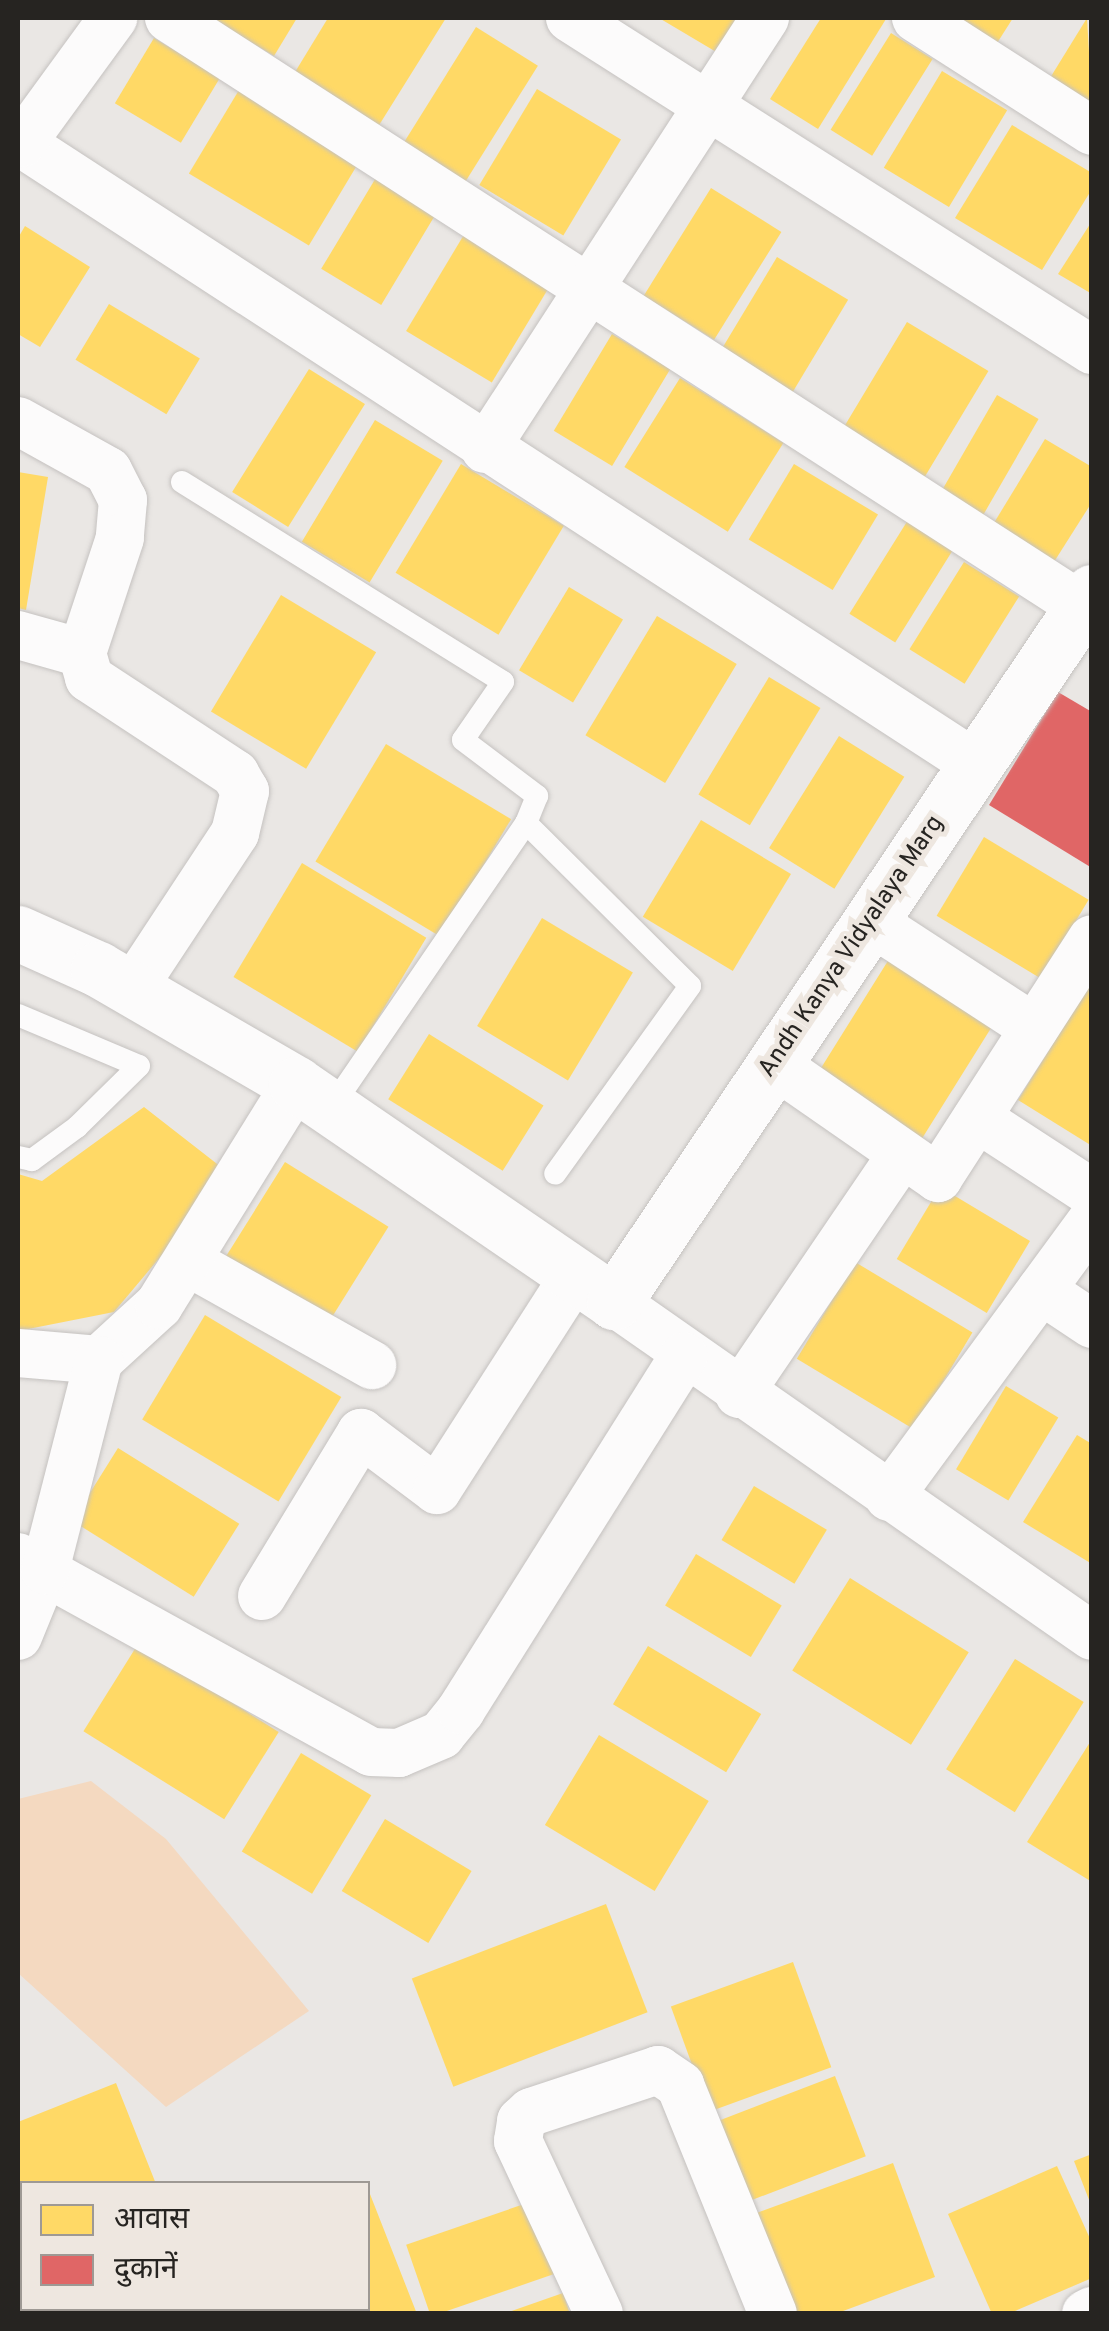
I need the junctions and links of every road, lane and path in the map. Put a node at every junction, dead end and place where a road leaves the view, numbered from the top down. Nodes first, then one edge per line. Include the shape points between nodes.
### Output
1 (113, 18) edge
2 (169, 18) edge
3 (570, 18) edge
4 (765, 18) edge
5 (916, 18) edge
6 (707, 109) junction
7 (1092, 131) edge
8 (20, 142) edge
9 (588, 287) junction
10 (1092, 350) edge
11 (18, 421) edge
12 (485, 449) junction
13 (182, 482) dead end
14 (1083, 622) edge
15 (18, 636) edge
16 (82, 652) junction
17 (975, 764) junction
18 (526, 823) junction
19 (870, 921) junction
20 (18, 934) edge
21 (1092, 939) edge
22 (132, 990) junction
23 (18, 1015) edge
24 (1034, 1028) junction
25 (774, 1064) junction
26 (314, 1096) junction
27 (977, 1118) junction
28 (902, 1154) junction
29 (18, 1157) edge
30 (555, 1174) dead end
31 (1092, 1193) edge
32 (1092, 1222) edge
33 (190, 1263) junction
34 (595, 1289) junction
35 (1040, 1290) junction
36 (1092, 1324) edge
37 (18, 1352) edge
38 (684, 1356) junction
39 (99, 1360) junction
40 (372, 1365) dead end
41 (739, 1394) junction
42 (889, 1497) junction
43 (31, 1564) edge
44 (262, 1596) dead end
45 (18, 1636) edge
46 (1092, 1636) edge
47 (598, 2314) edge
48 (773, 2314) edge

1 - 8 street
2 - 9 street
3 - 6 street
4 - 6 street
5 - 7 street
6 - 9 street
6 - 10 street
8 - 12 street
9 - 12 street
9 - 14 street
11 - 16 street via 108,471 123,500 120,538
12 - 17 street
13 - 18 lane via 502,682 463,740 537,796
14 - 17 street, Andh Kanya Vidyalaya Marg
15 - 16 street
16 - 22 street via 89,678 235,774 245,791 235,833
17 - 19 street, Andh Kanya Vidyalaya Marg
18 - 26 lane
18 - 30 lane via 690,986
19 - 24 street
19 - 25 street, Andh Kanya Vidyalaya Marg
20 - 22 street
21 - 24 street
22 - 26 street
23 - 29 lane via 139,1066 77,1127 32,1160
24 - 27 street
25 - 28 street
25 - 34 street, Andh Kanya Vidyalaya Marg
26 - 33 street
26 - 34 street
27 - 28 street via 938,1178
27 - 31 street
28 - 41 street
32 - 35 street
33 - 39 street via 159,1305
33 - 40 street
34 - 38 street
34 - 44 street via 437,1490 361,1433
35 - 36 street
35 - 42 street
37 - 39 street
38 - 41 street
38 - 43 street via 461,1710 441,1735 399,1753 371,1752
39 - 43 street
41 - 42 street
42 - 46 street
43 - 45 street
47 - 48 street via 518,2141 521,2122 531,2112 658,2070 680,2085

